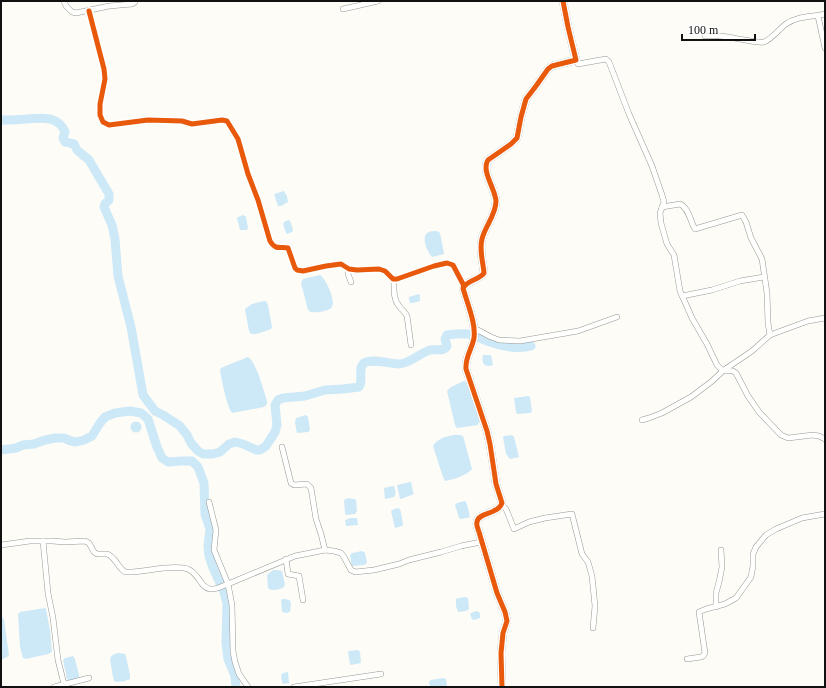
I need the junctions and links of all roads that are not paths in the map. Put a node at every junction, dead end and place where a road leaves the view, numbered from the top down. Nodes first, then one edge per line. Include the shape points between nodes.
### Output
1 (64, 1) edge
2 (135, 1) edge
3 (378, 1) edge
4 (563, 1) edge
5 (343, 9) dead end
6 (90, 10) junction
7 (825, 14) edge
8 (818, 16) junction
9 (705, 36) dead end
10 (825, 48) edge
11 (576, 60) junction
12 (662, 206) junction
13 (349, 269) junction
14 (764, 276) junction
15 (394, 279) junction
16 (351, 282) dead end
17 (464, 286) junction
18 (682, 296) junction
19 (617, 316) dead end
20 (825, 318) edge
21 (474, 330) junction
22 (770, 335) junction
23 (411, 345) dead end
24 (724, 370) junction
25 (642, 420) dead end
26 (825, 439) edge
27 (282, 447) dead end
28 (209, 502) dead end
29 (502, 505) junction
30 (825, 514) edge
31 (43, 541) junction
32 (481, 542) junction
33 (1, 545) edge
34 (325, 550) junction
35 (721, 550) dead end
36 (286, 559) junction
37 (226, 585) junction
38 (303, 600) dead end
39 (716, 607) junction
40 (593, 628) dead end
41 (687, 659) dead end
42 (381, 674) dead end
43 (89, 678) dead end
44 (64, 684) junction
45 (54, 687) edge
46 (248, 687) edge
47 (294, 687) edge
48 (502, 687) edge

1 - 6 street via 72,12
2 - 6 street via 132,4
3 - 5 street
4 - 11 street
6 - 13 street via 104,69 105,80 100,104 102,122 109,125 148,120 182,121 192,124 227,121 238,139 272,245 288,248 297,270 342,264
7 - 8 street
8 - 9 street via 792,20 762,42
8 - 10 street
11 - 12 street via 578,64 606,59 609,62 655,173 663,199
11 - 17 street via 548,69 526,99 517,138 486,163 496,204 481,240 484,273
12 - 14 street via 682,205 695,229 742,215 762,259
12 - 18 street via 660,224 674,255
13 - 15 street via 379,269
13 - 16 street
14 - 18 street
14 - 22 street
15 - 17 street via 447,263 453,264
15 - 23 street via 396,302 407,316
17 - 21 street
18 - 24 street via 717,365
19 - 21 street via 578,331 520,341 499,340
20 - 22 street via 808,321
21 - 29 street via 466,369 487,431
22 - 24 street
24 - 25 street via 691,397 662,413
24 - 26 street via 736,373 759,412 781,435 788,438 813,435
27 - 34 street via 291,483 307,484 311,488
28 - 37 street via 216,530 214,550
29 - 32 street via 494,512 478,518 476,522
29 - 40 street via 514,529 540,519 572,514 582,554 588,561 592,576 595,606
30 - 39 street via 802,518 776,528 766,535 753,554 751,577 736,598
31 - 33 street
31 - 37 street via 87,542 95,553 114,559 125,572 184,568 191,570 206,588
31 - 44 street via 48,592
32 - 34 street via 374,570 355,572 340,553
32 - 48 street via 507,621 501,653
34 - 36 street
35 - 39 street via 722,567 716,593
36 - 37 street
36 - 38 street via 288,574 299,576
37 - 46 street via 232,605 235,662
39 - 41 street via 699,612 704,655
42 - 47 street
43 - 44 street
44 - 45 street

